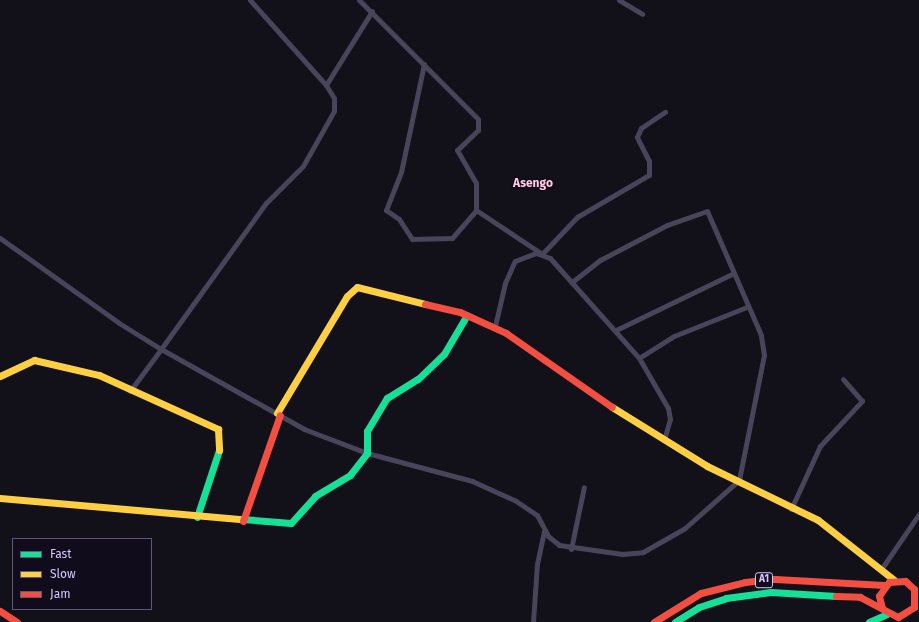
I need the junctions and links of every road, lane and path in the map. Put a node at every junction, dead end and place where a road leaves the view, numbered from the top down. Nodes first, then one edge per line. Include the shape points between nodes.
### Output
1 (250, 0) edge
2 (359, 0) edge
3 (619, 0) edge
4 (372, 11) junction
5 (642, 14) dead end
6 (424, 64) junction
7 (326, 85) junction
8 (665, 112) dead end
9 (476, 210) junction
10 (0, 238) edge
11 (542, 254) junction
12 (734, 273) junction
13 (572, 282) junction
14 (747, 308) junction
15 (467, 315) junction
16 (495, 326) junction
17 (616, 330) junction
18 (161, 348) junction
19 (638, 358) junction
20 (0, 375) edge
21 (843, 379) dead end
22 (130, 391) junction
23 (279, 414) junction
24 (664, 440) junction
25 (367, 453) junction
26 (738, 480) junction
27 (584, 487) dead end
28 (0, 498) edge
29 (791, 509) junction
30 (919, 514) edge
31 (197, 517) junction
32 (243, 521) junction
33 (544, 531) junction
34 (571, 548) junction
35 (882, 568) junction
36 (894, 580) junction
37 (884, 585) junction
38 (917, 595) edge
39 (882, 608) junction
40 (0, 611) edge
41 (910, 612) junction
42 (887, 614) junction
43 (919, 614) edge
44 (16, 622) edge
45 (533, 622) edge
46 (654, 622) edge
47 (675, 622) edge
48 (869, 622) edge

1 - 7 street
2 - 4 street
3 - 5 street
4 - 6 street
4 - 7 street
6 - 9 street via 480,123 457,150 476,184
6 - 9 street via 401,172 386,211 399,219 412,239 444,240 456,234
7 - 18 street via 335,103 330,124 303,166 266,203
8 - 11 street via 641,128 637,137 649,161 649,175 577,217
9 - 11 street
10 - 18 street via 119,323
11 - 13 street
11 - 16 street via 519,258 512,266
12 - 13 street via 714,222 704,210 600,260
12 - 14 street
12 - 17 street
13 - 17 street
14 - 19 street via 674,336
14 - 26 street via 761,334 764,355
15 - 16 main road
15 - 23 main road via 357,287 347,296
15 - 25 main road via 444,354 418,379 387,398 368,431
16 - 24 main road via 574,384
17 - 19 street
18 - 22 street
18 - 23 street
19 - 24 street via 668,408 670,419
20 - 22 main road via 26,362 47,362 99,375
21 - 29 street via 862,401 820,446
22 - 31 main road via 221,433 221,443
23 - 25 street via 304,429
23 - 32 main road
24 - 26 main road via 706,466
25 - 32 main road via 342,483 315,496 291,524
25 - 33 street via 434,469 500,493 533,511
26 - 29 main road
26 - 34 street via 685,528 643,552 622,554
27 - 34 street
28 - 31 main road
29 - 35 main road via 818,520
30 - 35 street
31 - 32 main road
33 - 34 street via 559,545
33 - 45 street via 536,564
35 - 36 main road
36 - 37 main road, A1
36 - 38 main road via 905,581
37 - 39 main road via 879,596
37 - 46 main road, A1 via 775,579 745,582 701,593
38 - 41 main road
39 - 42 main road, A1
39 - 47 main road, A1 via 853,596 771,592 726,598 699,607
40 - 44 main road
41 - 42 main road via 898,617
41 - 43 main road
42 - 48 main road

